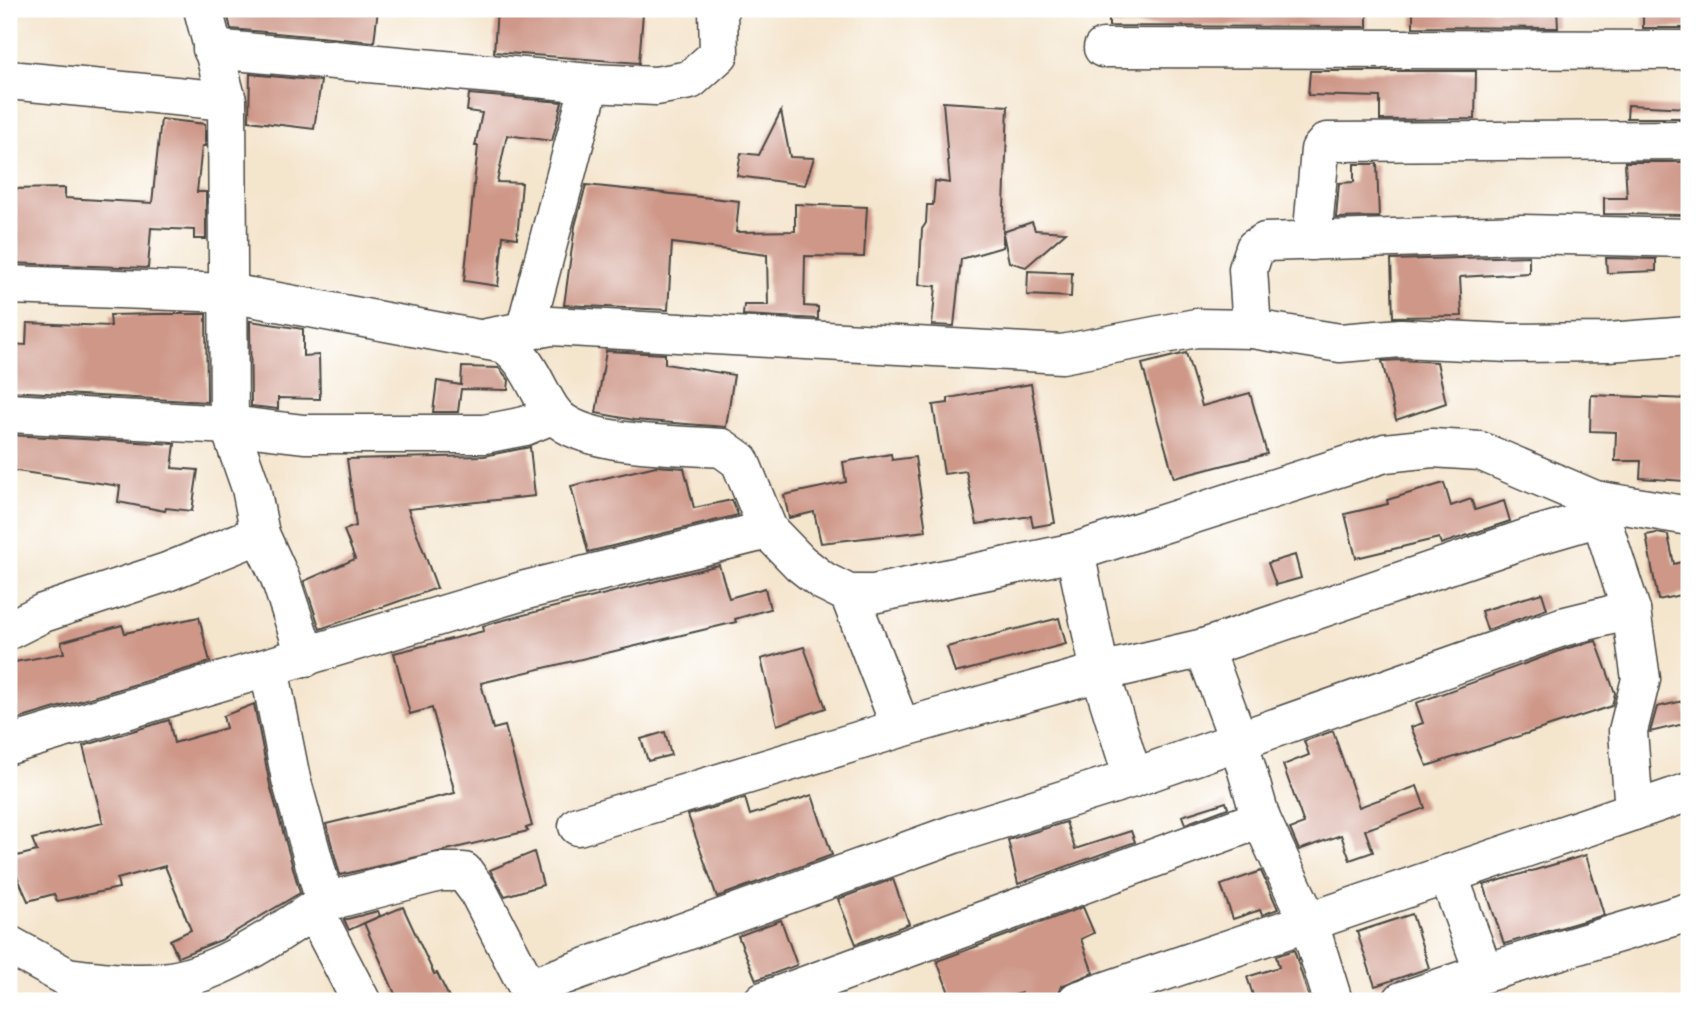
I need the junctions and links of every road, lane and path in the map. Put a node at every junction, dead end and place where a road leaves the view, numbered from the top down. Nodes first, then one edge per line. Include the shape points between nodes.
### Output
1 (203, 9) edge
2 (718, 9) edge
3 (1103, 48) dead end
4 (212, 49) junction
5 (1689, 50) edge
6 (9, 80) edge
7 (590, 83) junction
8 (227, 102) junction
9 (1689, 140) edge
10 (1689, 238) edge
11 (1312, 241) junction
12 (9, 285) edge
13 (229, 293) junction
14 (1252, 329) junction
15 (525, 331) junction
16 (1689, 336) edge
17 (487, 338) junction
18 (9, 413) edge
19 (554, 414) junction
20 (229, 425) junction
21 (1597, 509) junction
22 (1689, 516) edge
23 (768, 530) junction
24 (260, 534) junction
25 (1075, 552) junction
26 (849, 594) junction
27 (1630, 610) junction
28 (9, 630) edge
29 (1204, 648) junction
30 (306, 657) junction
31 (268, 668) junction
32 (1100, 672) junction
33 (901, 728) junction
34 (1238, 739) junction
35 (9, 745) edge
36 (1133, 778) junction
37 (1689, 792) edge
38 (1634, 811) junction
39 (1261, 819) junction
40 (578, 826) dead end
41 (1448, 874) junction
42 (319, 906) junction
43 (1689, 912) edge
44 (1309, 923) junction
45 (9, 945) edge
46 (1484, 973) junction
47 (78, 989) edge
48 (532, 994) edge
49 (361, 1001) edge
50 (763, 1001) edge
51 (1077, 1001) edge
52 (1333, 1001) edge
53 (1402, 1001) edge

1 - 4 street
2 - 7 street via 719,54 690,80 656,86
3 - 5 street
4 - 7 street
4 - 8 street
6 - 8 street
7 - 15 street
8 - 13 street
9 - 11 street via 1327,142 1320,150
10 - 11 street via 1523,234
11 - 14 street via 1265,242 1255,248 1248,269
12 - 13 street
13 - 17 street
13 - 20 street
14 - 15 street via 1196,328 1062,354 551,326
14 - 16 street via 1340,343 1401,338 1608,342
15 - 17 street
17 - 19 street via 521,355
18 - 20 street
19 - 20 street via 525,426 484,434 304,434
19 - 23 street via 569,427 594,436 722,448 740,461
20 - 24 street via 251,488
21 - 22 street
21 - 25 street via 1480,451 1432,448 1385,453
21 - 27 street
21 - 29 street via 1531,537
23 - 26 street via 800,563
23 - 30 street via 526,590
24 - 28 street via 167,572 43,613
24 - 30 street
25 - 26 street via 873,594
25 - 32 street
26 - 33 street
27 - 34 street via 1562,627
27 - 38 street via 1641,679 1628,731
29 - 32 street
29 - 34 street
30 - 31 street
31 - 35 street
31 - 42 street
32 - 33 street
32 - 36 street
33 - 40 street
34 - 36 street
34 - 39 street
36 - 48 street via 954,834
37 - 38 street
38 - 41 street
39 - 44 street
39 - 50 street
41 - 44 street
41 - 46 street
42 - 47 street via 233,958 188,976
42 - 48 street via 440,872 464,872
42 - 49 street
43 - 46 street
44 - 51 street
44 - 52 street
45 - 47 street
46 - 53 street

